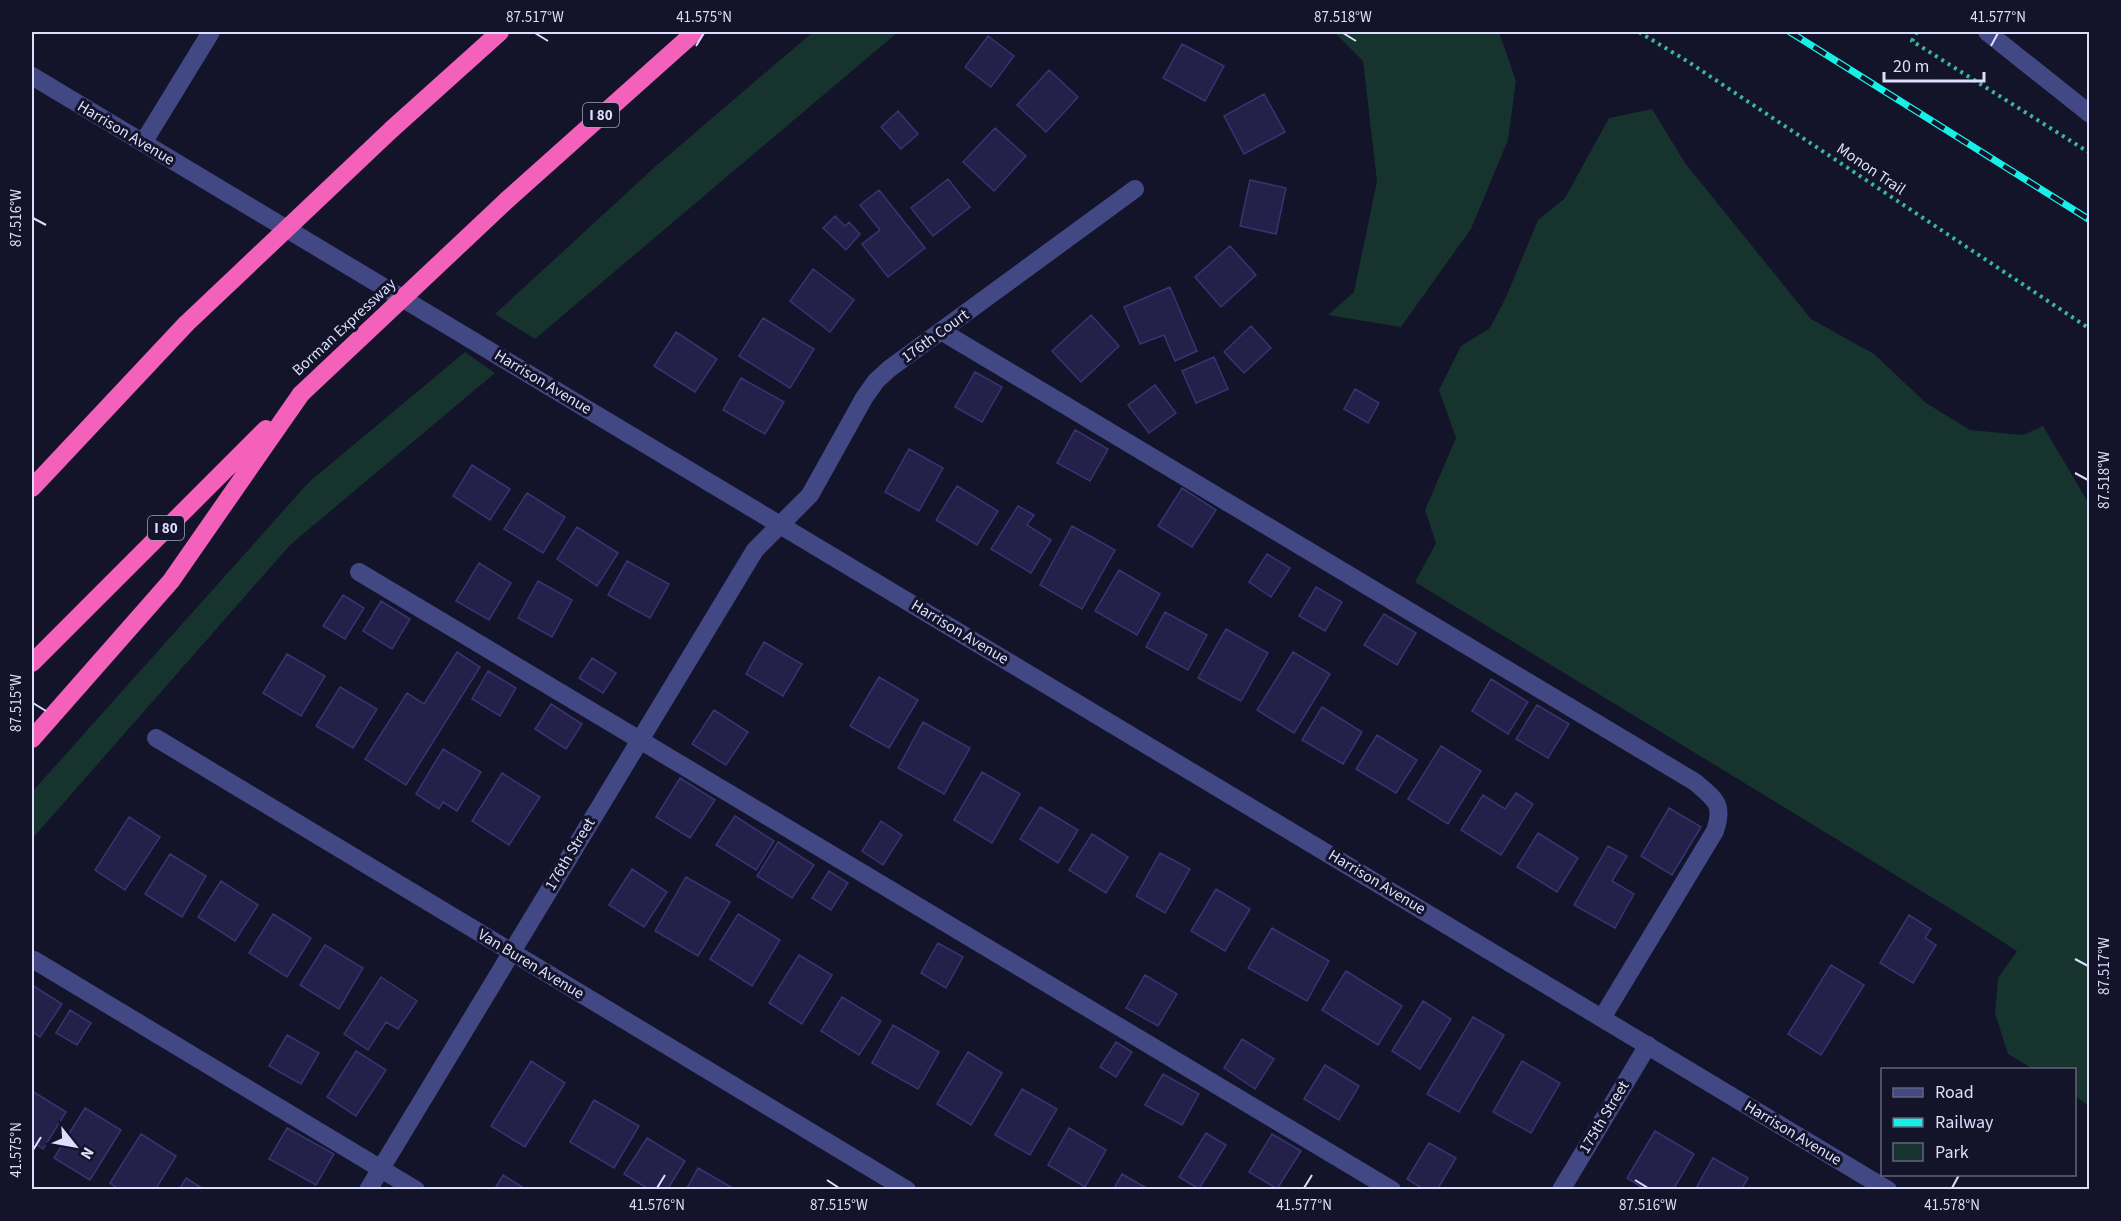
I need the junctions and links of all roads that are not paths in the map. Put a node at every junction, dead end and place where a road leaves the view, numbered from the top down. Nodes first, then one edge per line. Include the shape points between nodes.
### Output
1 (211, 32) edge
2 (500, 32) edge
3 (695, 32) edge
4 (1987, 32) edge
5 (32, 76) edge
6 (2090, 114) edge
7 (143, 143) junction
8 (1135, 189) dead end
9 (941, 331) junction
10 (301, 394) junction
11 (32, 488) edge
12 (779, 524) junction
13 (359, 572) dead end
14 (32, 663) edge
15 (156, 738) dead end
16 (32, 739) edge
17 (640, 739) junction
18 (511, 951) junction
19 (34, 960) dead end
20 (1602, 1018) junction
21 (1648, 1045) junction
22 (380, 1168) junction
23 (368, 1190) edge
24 (416, 1190) edge
25 (907, 1190) edge
26 (1392, 1190) edge
27 (1561, 1190) edge
28 (1888, 1190) edge

1 - 7 street
2 - 11 highway, bridge via 186,324
3 - 10 highway, Borman Expressway / I 80, bridge via 507,200
4 - 6 street
5 - 7 street, Harrison Avenue
7 - 12 street, Harrison Avenue
8 - 9 street, 176th Court
9 - 12 street, 176th Court via 876,381 810,495
9 - 20 street via 1710,794 1718,805 1715,831
10 - 14 highway, Borman Expressway / I 80
10 - 16 highway via 171,580
12 - 17 street, 176th Street via 755,550
12 - 20 street, Harrison Avenue
13 - 17 street
15 - 18 street, Van Buren Avenue
17 - 18 street, 176th Street
17 - 26 street
18 - 22 street, 176th Street
18 - 25 street, Van Buren Avenue
19 - 22 street
20 - 21 street, Harrison Avenue
21 - 27 street, 175th Street
21 - 28 street, Harrison Avenue
22 - 23 street, 176th Street
22 - 24 street

